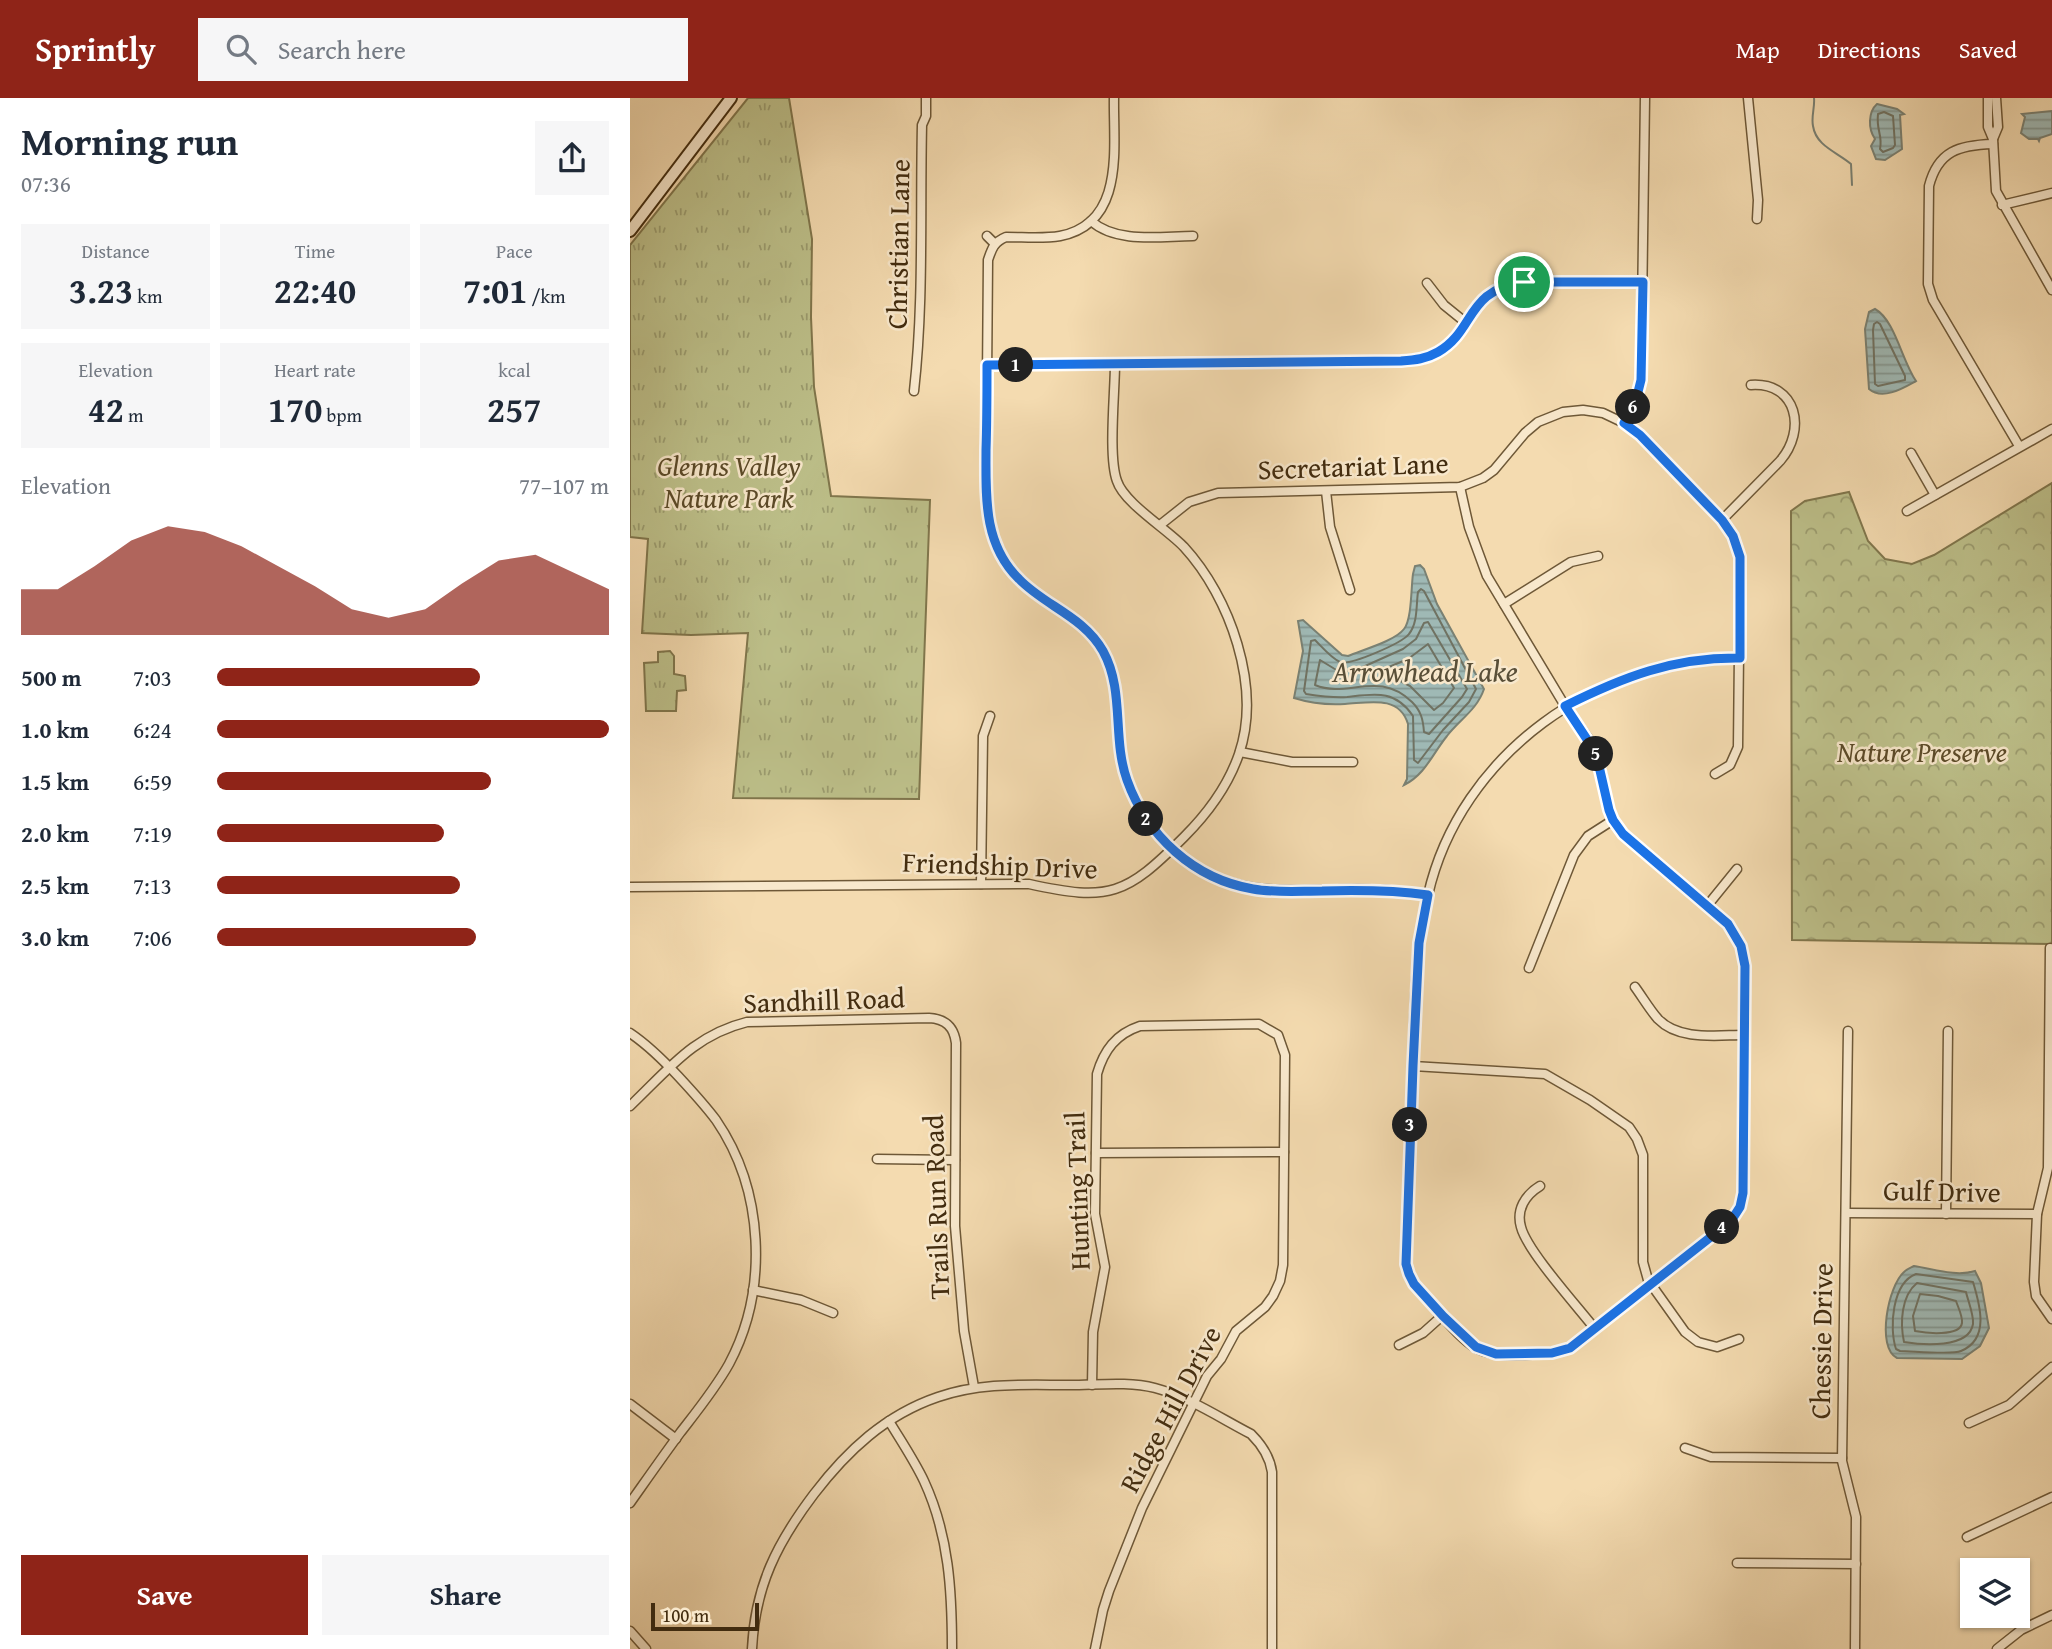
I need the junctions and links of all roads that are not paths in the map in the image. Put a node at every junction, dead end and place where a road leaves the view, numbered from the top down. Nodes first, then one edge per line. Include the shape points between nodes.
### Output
1 (926, 98) edge
2 (1114, 98) edge
3 (1645, 98) edge
4 (1748, 98) edge
5 (1988, 98) edge
6 (1996, 98) edge
7 (726, 101) edge
8 (1993, 141) junction
9 (2052, 193) edge
10 (2002, 205) junction
11 (1757, 219) dead end
12 (1091, 221) junction
13 (630, 232) edge
14 (987, 236) dead end
15 (1193, 236) dead end
16 (995, 244) junction
17 (1643, 282) junction
18 (1427, 283) dead end
19 (2052, 290) edge
20 (1465, 322) junction
21 (1115, 364) junction
22 (987, 365) junction
23 (1751, 385) dead end
24 (914, 391) dead end
25 (1624, 423) junction
26 (2052, 429) edge
27 (2019, 446) junction
28 (1911, 453) dead end
29 (1460, 487) junction
30 (1326, 491) junction
31 (1935, 495) junction
32 (1907, 511) dead end
33 (1722, 520) junction
34 (1160, 525) junction
35 (1598, 556) dead end
36 (1350, 590) dead end
37 (1504, 604) junction
38 (1740, 658) junction
39 (1565, 706) junction
40 (990, 716) dead end
41 (1240, 752) junction
42 (1353, 762) dead end
43 (1715, 775) dead end
44 (1613, 820) junction
45 (1172, 849) junction
46 (1737, 869) dead end
47 (981, 884) junction
48 (630, 887) edge
49 (1428, 895) junction
50 (1707, 906) junction
51 (2050, 948) dead end
52 (1529, 968) dead end
53 (1635, 988) dead end
54 (2051, 1001) edge
55 (950, 1025) joint
56 (1848, 1031) dead end
57 (1948, 1031) dead end
58 (630, 1034) edge
59 (1744, 1035) junction
60 (1113, 1041) joint
61 (1413, 1066) junction
62 (670, 1068) junction
63 (630, 1106) edge
64 (1284, 1152) junction
65 (1096, 1153) junction
66 (877, 1159) dead end
67 (955, 1160) junction
68 (1540, 1186) dead end
69 (1846, 1213) junction
70 (1946, 1214) junction
71 (2036, 1214) junction
72 (1650, 1284) junction
73 (753, 1290) junction
74 (832, 1313) dead end
75 (1443, 1316) junction
76 (2052, 1319) edge
77 (1595, 1329) junction
78 (1739, 1339) dead end
79 (1399, 1345) dead end
80 (2052, 1367) edge
81 (1092, 1385) junction
82 (974, 1387) junction
83 (630, 1404) edge
84 (1193, 1404) junction
85 (889, 1421) junction
86 (1969, 1423) dead end
87 (676, 1439) junction
88 (1685, 1448) dead end
89 (1842, 1458) junction
90 (2052, 1497) edge
91 (630, 1503) edge
92 (1967, 1537) dead end
93 (1737, 1563) dead end
94 (1856, 1564) junction
95 (2052, 1615) edge
96 (630, 1631) edge
97 (646, 1649) edge
98 (752, 1649) edge
99 (952, 1649) edge
100 (1096, 1649) edge
101 (1272, 1649) edge
102 (1855, 1649) edge
103 (1997, 1649) edge

1 - 24 street, Christian Lane via 922,296
2 - 12 street via 1113,176 1109,196
3 - 17 street
4 - 11 street
5 - 8 street
6 - 8 street via 1998,127
7 - 13 main road
8 - 10 street via 1996,191
8 - 27 street via 1948,154 1932,173 1928,284
9 - 10 street
10 - 19 street
12 - 15 street via 1121,236
12 - 16 street via 1063,235 1006,237
14 - 16 street
16 - 22 street via 988,260
17 - 20 street via 1513,284 1483,299
17 - 25 street via 1641,380
18 - 20 street
20 - 21 street via 1455,338 1425,359
21 - 22 street
21 - 34 street, Friendship Drive via 1117,481 1128,498
22 - 45 street via 986,500 992,536 1017,578 1079,623 1103,651 1116,688 1126,777 1142,814
23 - 33 street via 1776,388 1786,397 1794,412 1795,439 1780,461
25 - 29 street, Secretariat Lane via 1583,410 1550,416 1525,433 1494,470
25 - 33 street, Secretariat Lane
26 - 27 street
27 - 31 street
28 - 31 street
29 - 30 street, Secretariat Lane
29 - 37 street via 1477,552
30 - 34 street, Secretariat Lane via 1217,493 1189,502
30 - 36 street via 1330,527
31 - 32 street
33 - 38 street, Secretariat Lane via 1740,557
34 - 41 street, Friendship Drive via 1203,572 1234,631 1246,701
35 - 37 street via 1572,562
37 - 39 street
38 - 39 street via 1648,670
38 - 43 street, Secretariat Lane via 1738,747 1730,765
39 - 44 street via 1596,753
39 - 49 street via 1519,742 1479,787 1448,838
40 - 47 street via 982,736
41 - 42 street via 1292,762
41 - 45 street, Friendship Drive via 1214,803
44 - 50 street via 1623,834
44 - 52 street via 1588,836 1574,855
45 - 47 street, Friendship Drive via 1144,875 1111,891 1068,893 1029,884
45 - 49 street via 1204,873 1254,890 1385,890
46 - 50 street
47 - 48 street, Friendship Drive
49 - 61 street via 1419,943
50 - 59 street via 1728,924 1741,946
51 - 54 street
53 - 59 street via 1660,1021 1675,1031
54 - 71 street via 2048,1168
55 - 62 street, Sandhill Road via 929,1018 747,1022 704,1038
55 - 67 street, Trails Run Road via 956,1043
56 - 69 street, Chessie Drive
57 - 70 street
58 - 62 street
59 - 72 street via 1740,1207 1731,1221
60 - 64 street, Ridge Hill Drive via 1130,1029 1154,1024 1259,1024 1276,1034 1285,1055
60 - 65 street, Hunting Trail via 1097,1074
61 - 72 street via 1545,1073 1629,1127 1643,1155 1643,1262
61 - 75 street via 1406,1264 1414,1284
62 - 63 street, Sandhill Road
62 - 73 street via 717,1122 742,1172 755,1230
64 - 65 street
64 - 84 street, Ridge Hill Drive via 1280,1281 1265,1307 1236,1331
65 - 81 street, Hunting Trail via 1095,1214 1105,1267 1093,1332
66 - 67 street
67 - 82 street, Trails Run Road via 958,1279
68 - 77 street via 1526,1197 1519,1212 1521,1228
69 - 70 street, Gulf Drive
69 - 89 street, Chessie Drive
70 - 71 street, Gulf Drive
71 - 76 street via 2036,1296
72 - 77 street
72 - 78 street via 1685,1332 1698,1342 1717,1347
73 - 74 street via 801,1300
73 - 87 street via 730,1362
75 - 77 street via 1476,1347 1496,1354 1552,1353 1570,1348
75 - 79 street
80 - 86 street via 2009,1405
81 - 82 street
81 - 84 street via 1154,1388
82 - 85 street via 924,1402
83 - 87 street
84 - 100 street, Ridge Hill Drive via 1142,1508 1103,1610
84 - 101 street via 1251,1434 1271,1465
85 - 98 street via 837,1464 790,1525 764,1579
85 - 99 street via 937,1514 947,1554
87 - 91 street
88 - 89 street via 1711,1457
89 - 94 street, Chessie Drive via 1856,1514
90 - 92 street
93 - 94 street
94 - 102 street, Chessie Drive
95 - 103 street via 2021,1630
96 - 97 street

